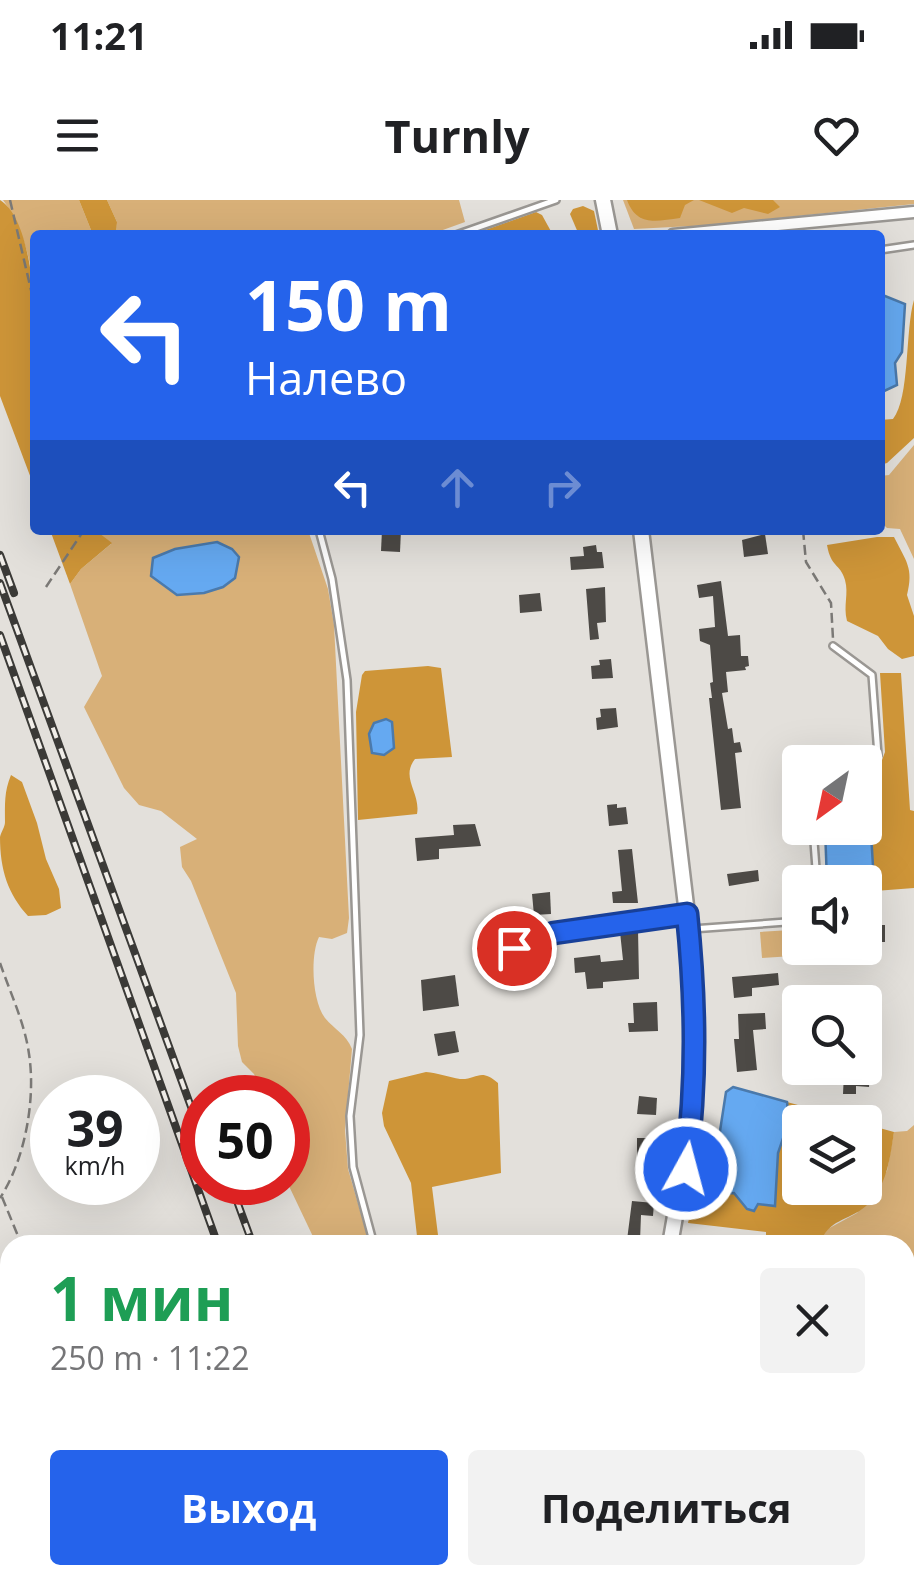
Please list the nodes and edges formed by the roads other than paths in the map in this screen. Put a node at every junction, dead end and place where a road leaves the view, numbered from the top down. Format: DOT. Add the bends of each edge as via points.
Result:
graph roads {
  1 [pos="556,200"];
  2 [pos="603,200"];
  3 [pos="914,212"];
  4 [pos="470,230"];
  5 [pos="609,230"];
  6 [pos="758,230"];
  7 [pos="914,245"];
  8 [pos="885,249"];
  9 [pos="320,535"];
  10 [pos="642,535"];
  11 [pos="834,646"];
  12 [pos="877,745"];
  13 [pos="688,921"];
  14 [pos="782,921"];
  15 [pos="514,948"];
  16 [pos="371,1235"];
  17 [pos="672,1235"];
  1 -- 4 [label="lane"];
  2 -- 5 [label="main road"];
  3 -- 6 [label="street"];
  7 -- 8 [label="lane"];
  9 -- 16 [label="lane" via="348,680 360,1035 350,1116 353,1166"];
  10 -- 13 [label="main road"];
  11 -- 12 [label="lane" via="872,676"];
  13 -- 14 [label="lane"];
  13 -- 15 [label="lane" via="554,933"];
  13 -- 17 [label="main road" via="694,1098"];
}
